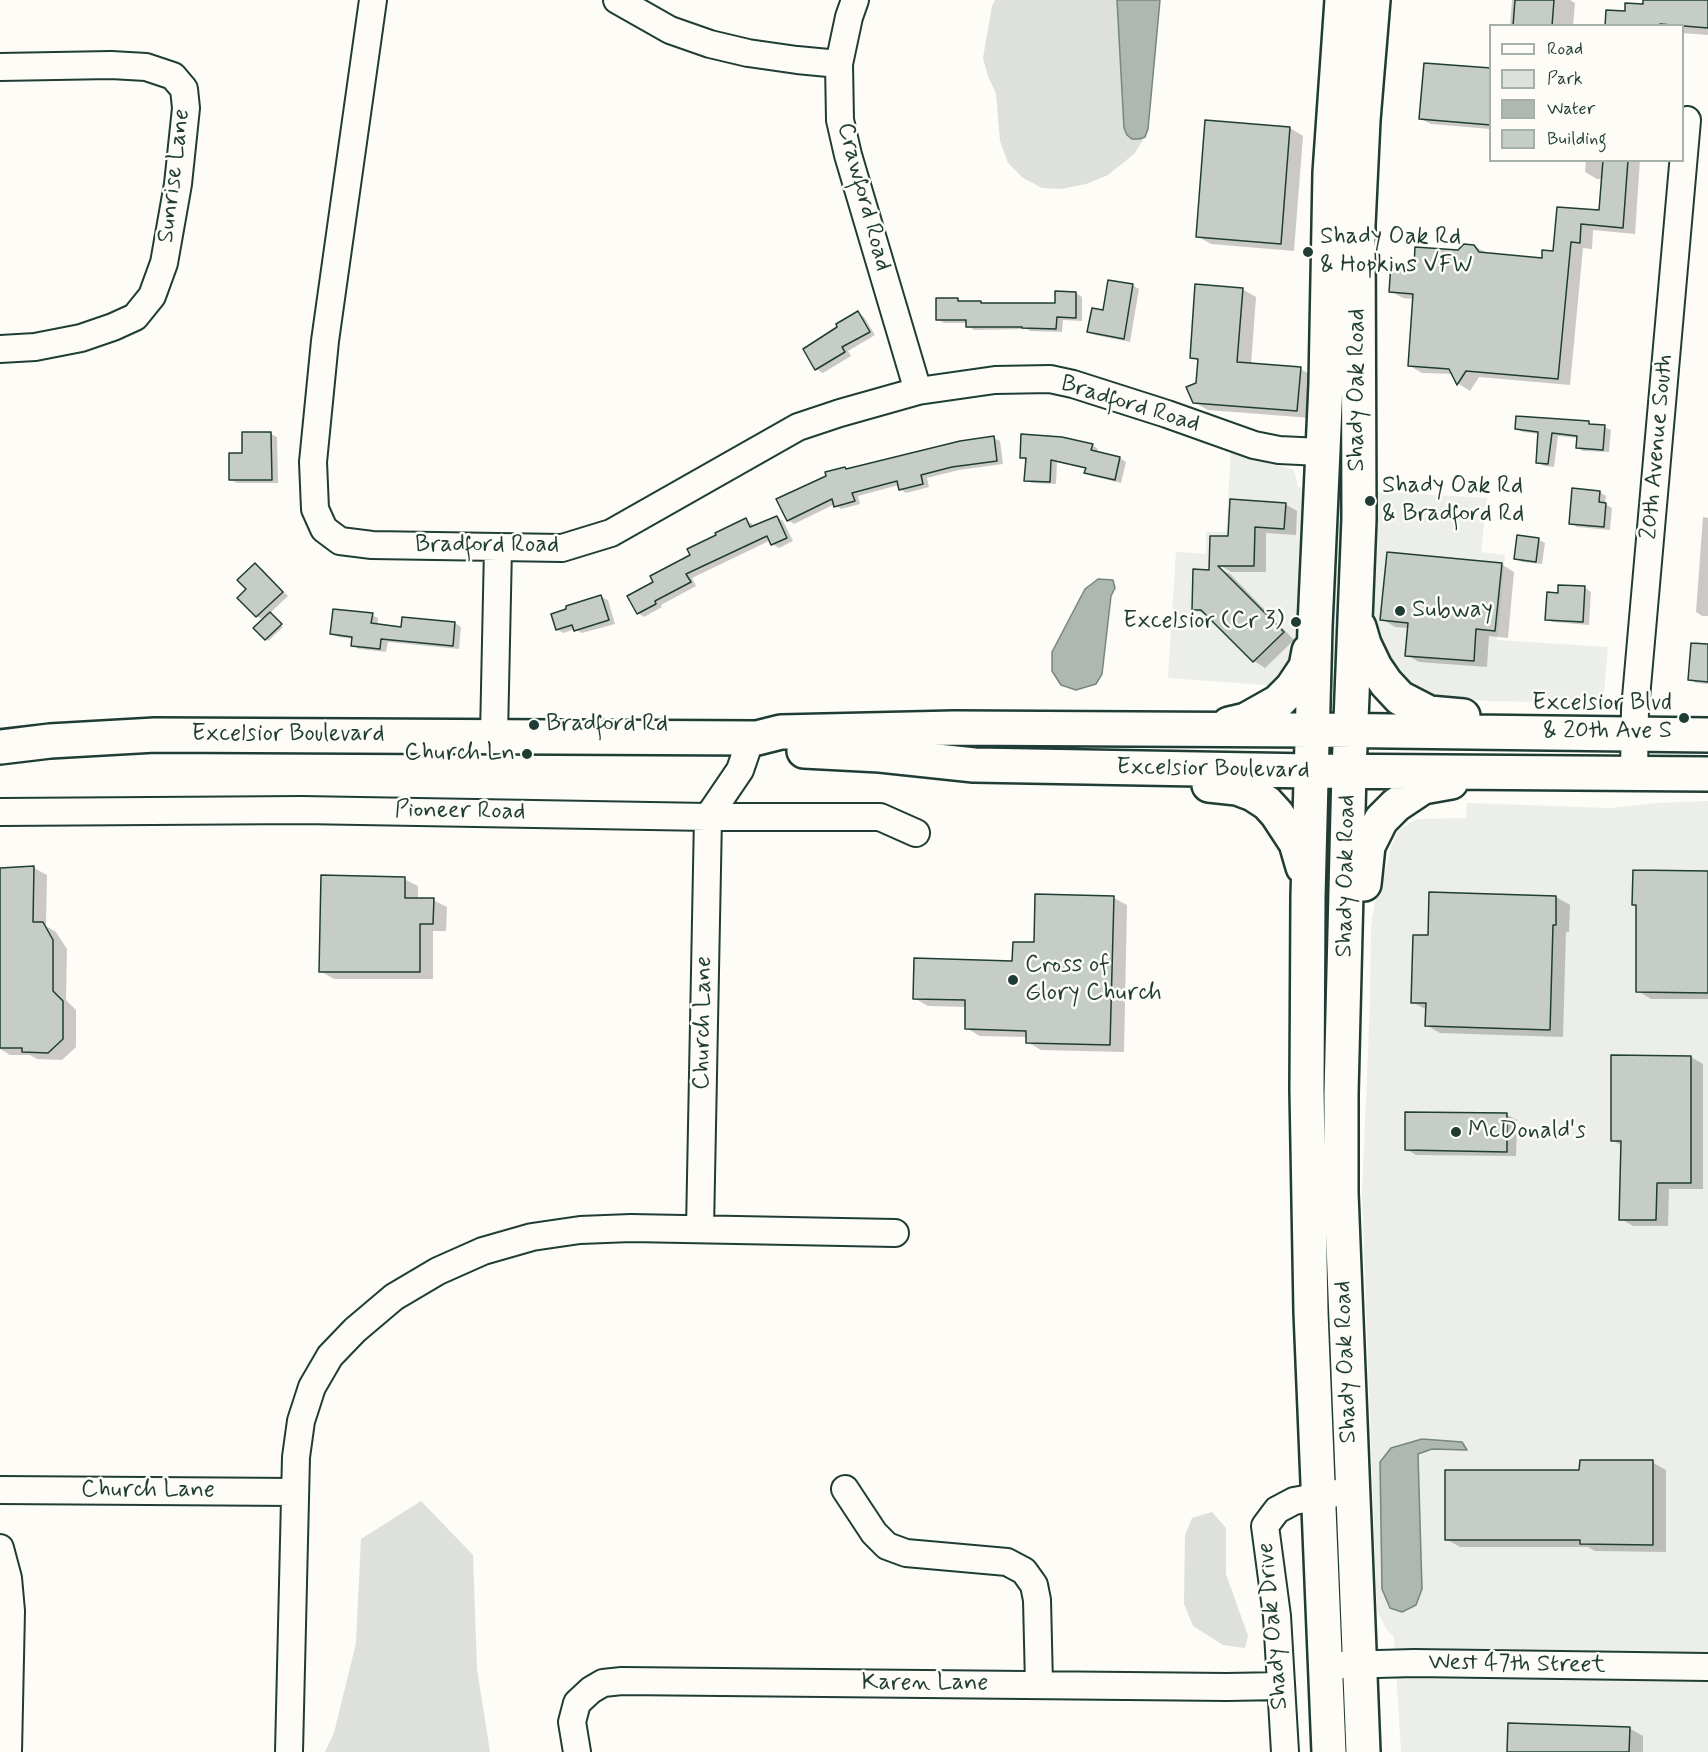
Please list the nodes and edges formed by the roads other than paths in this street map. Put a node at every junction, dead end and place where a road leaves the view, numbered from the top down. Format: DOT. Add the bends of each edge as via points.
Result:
graph roads {
  1 [pos="374,0"];
  2 [pos="617,0"];
  3 [pos="855,0"];
  4 [pos="1342,0"];
  5 [pos="1373,0"];
  6 [pos="839,64"];
  7 [pos="0,67"];
  8 [pos="1687,120"];
  9 [pos="1684,154"];
  10 [pos="1683,162"];
  11 [pos="0,349"];
  12 [pos="918,391"];
  13 [pos="1322,452"];
  14 [pos="498,548"];
  15 [pos="1356,617"];
  16 [pos="1315,626"];
  17 [pos="1202,730"];
  18 [pos="1313,730"];
  19 [pos="1351,731"];
  20 [pos="1634,734"];
  21 [pos="494,735"];
  22 [pos="1708,735"];
  23 [pos="754,738"];
  24 [pos="0,747"];
  25 [pos="974,765"];
  26 [pos="1311,771"];
  27 [pos="1349,771"];
  28 [pos="1568,772"];
  29 [pos="1634,774"];
  30 [pos="1708,774"];
  31 [pos="0,812"];
  32 [pos="708,817"];
  33 [pos="916,833"];
  34 [pos="1308,897"];
  35 [pos="1343,1036"];
  36 [pos="700,1230"];
  37 [pos="895,1233"];
  38 [pos="846,1489"];
  39 [pos="0,1490"];
  40 [pos="1352,1490"];
  41 [pos="295,1492"];
  42 [pos="1319,1496"];
  43 [pos="0,1548"];
  44 [pos="1360,1664"];
  45 [pos="1326,1666"];
  46 [pos="1708,1667"];
  47 [pos="1039,1684"];
  48 [pos="1281,1686"];
  49 [pos="8,1752"];
  50 [pos="289,1752"];
  51 [pos="577,1752"];
  52 [pos="1285,1752"];
  53 [pos="1329,1752"];
  54 [pos="1363,1752"];
  1 -- 14 [label="street, Bradford Road" via="325,341 313,462 315,509 324,529 340,541"];
  2 -- 6 [label="street" via="670,30 710,44 748,53"];
  3 -- 6 [label="street, Crawford Road"];
  4 -- 13 [label="main road, Shady Oak Road" via="1330,173"];
  5 -- 15 [label="main road, Shady Oak Road" via="1358,225"];
  6 -- 12 [label="street, Crawford Road" via="840,120 848,155"];
  7 -- 11 [label="street, Sunrise Lane" via="146,67 173,76 184,89 186,108 164,263 152,296 135,317 113,327 35,347"];
  8 -- 9 [label="street, 20th Avenue South"];
  10 -- 20 [label="street, 20th Avenue South"];
  12 -- 13 [label="street, Bradford Road" via="995,380 1050,379 1254,445"];
  12 -- 14 [label="street, Bradford Road" via="798,427 611,533 562,548"];
  13 -- 16 [label="main road, Shady Oak Road"];
  14 -- 21 [label="street"];
  15 -- 19 [label="main road, Shady Oak Road"];
  15 -- 20 [label="main road" via="1364,644 1386,683 1400,698 1429,713 1541,718"];
  16 -- 17 [label="main road" via="1306,667 1278,702 1246,720"];
  16 -- 18 [label="main road, Shady Oak Road"];
  17 -- 18 [label="main road, Excelsior Boulevard"];
  17 -- 23 [label="main road, Excelsior Boulevard" via="943,729 781,732"];
  18 -- 19 [label="main road, Excelsior Boulevard"];
  18 -- 26 [label="main road, Shady Oak Road"];
  19 -- 20 [label="main road, Excelsior Boulevard"];
  19 -- 27 [label="main road, Shady Oak Road"];
  20 -- 22 [label="main road, Excelsior Boulevard"];
  20 -- 29 [label="street, 20th Avenue South"];
  21 -- 23 [label="main road, Excelsior Boulevard"];
  21 -- 24 [label="main road, Excelsior Boulevard" via="155,735"];
  23 -- 25 [label="main road, Excelsior Boulevard" via="779,750"];
  23 -- 32 [label="street" via="740,770"];
  25 -- 26 [label="main road, Excelsior Boulevard"];
  25 -- 34 [label="main road" via="1078,783 1217,785 1253,794 1266,803 1296,843"];
  26 -- 27 [label="main road, Excelsior Boulevard"];
  26 -- 34 [label="main road, Shady Oak Road"];
  27 -- 28 [label="main road, Excelsior Boulevard"];
  27 -- 35 [label="main road, Shady Oak Road"];
  28 -- 29 [label="main road, Excelsior Boulevard"];
  28 -- 35 [label="main road" via="1423,787 1381,820 1368,846 1365,870 1360,993"];
  29 -- 30 [label="main road, Excelsior Boulevard"];
  31 -- 32 [label="street, Pioneer Road" via="302,810"];
  32 -- 33 [label="street, Pioneer Road" via="880,817"];
  32 -- 36 [label="street, Church Lane"];
  34 -- 42 [label="main road, Shady Oak Road" via="1311,1312"];
  35 -- 40 [label="main road, Shady Oak Road" via="1341,1193"];
  36 -- 37 [label="street"];
  36 -- 41 [label="street" via="580,1230 532,1237 474,1255 394,1297 330,1356 312,1387 296,1457"];
  38 -- 47 [label="street" via="887,1546 906,1552 1007,1562 1024,1571 1034,1584 1037,1600"];
  39 -- 41 [label="street, Church Lane"];
  40 -- 42 [label="street, Shady Oak Drive"];
  40 -- 44 [label="main road, Shady Oak Road"];
  41 -- 50 [label="street"];
  42 -- 45 [label="main road, Shady Oak Road"];
  42 -- 48 [label="street, Shady Oak Drive" via="1277,1509 1265,1526"];
  43 -- 49 [label="street" via="11,1611"];
  44 -- 45 [label="street, West 47th Street"];
  44 -- 46 [label="street, West 47th Street"];
  44 -- 54 [label="main road, Shady Oak Road"];
  45 -- 53 [label="main road, Shady Oak Road"];
  47 -- 48 [label="street, Karen Lane"];
  47 -- 51 [label="street, Karen Lane" via="603,1683 577,1703 572,1722"];
  48 -- 52 [label="street, Shady Oak Drive"];
}
